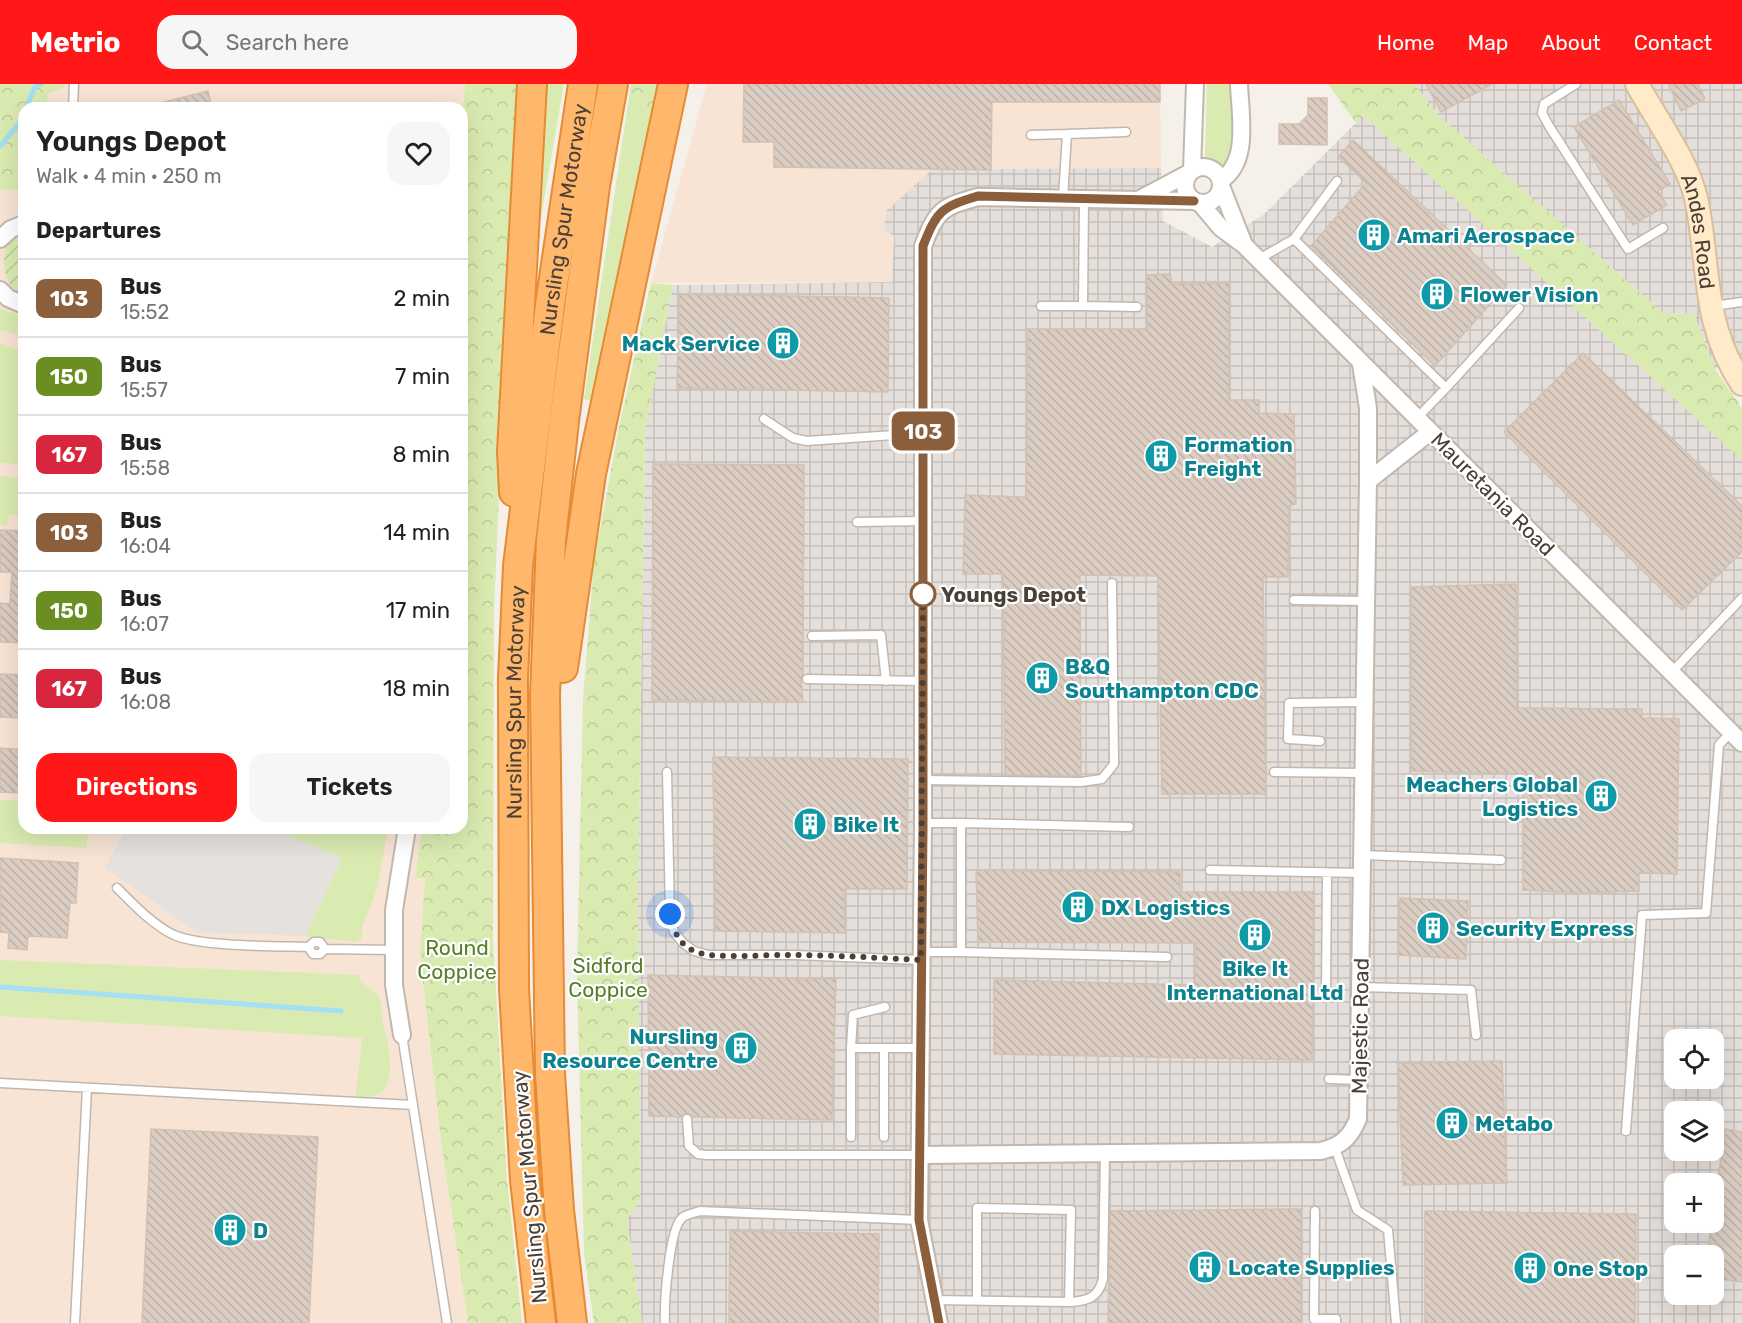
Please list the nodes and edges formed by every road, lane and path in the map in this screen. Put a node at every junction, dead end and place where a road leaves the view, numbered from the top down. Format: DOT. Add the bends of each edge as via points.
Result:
graph roads {
  1 [pos="74,84"];
  2 [pos="532,84"];
  3 [pos="583,84"];
  4 [pos="613,84"];
  5 [pos="672,84"];
  6 [pos="1195,84"];
  7 [pos="1239,84"];
  8 [pos="1576,84"];
  9 [pos="1637,84"];
  10 [pos="73,102"];
  11 [pos="1126,132"];
  12 [pos="1067,134"];
  13 [pos="1030,135"];
  14 [pos="1190,172"];
  15 [pos="1337,182"];
  16 [pos="1221,183"];
  17 [pos="1063,198"];
  18 [pos="1084,198"];
  19 [pos="1140,199"];
  20 [pos="1197,202"];
  21 [pos="1663,228"];
  22 [pos="1294,239"];
  23 [pos="1244,245"];
  24 [pos="1257,260"];
  25 [pos="1742,302"];
  26 [pos="1041,306"];
  27 [pos="1083,306"];
  28 [pos="1709,306"];
  29 [pos="1137,307"];
  30 [pos="1519,308"];
  31 [pos="1361,364"];
  32 [pos="1742,384"];
  33 [pos="1446,388"];
  34 [pos="1417,418"];
  35 [pos="764,419"];
  36 [pos="1430,432"];
  37 [pos="923,433"];
  38 [pos="1368,481"];
  39 [pos="923,521"];
  40 [pos="857,522"];
  41 [pos="518,566"];
  42 [pos="1112,583"];
  43 [pos="1742,598"];
  44 [pos="1294,600"];
  45 [pos="1366,601"];
  46 [pos="812,636"];
  47 [pos="1671,673"];
  48 [pos="807,679"];
  49 [pos="886,681"];
  50 [pos="923,681"];
  51 [pos="1364,702"];
  52 [pos="1736,737"];
  53 [pos="1320,741"];
  54 [pos="667,772"];
  55 [pos="1274,772"];
  56 [pos="1363,773"];
  57 [pos="923,780"];
  58 [pos="547,807"];
  59 [pos="923,823"];
  60 [pos="961,823"];
  61 [pos="1129,827"];
  62 [pos="406,834"];
  63 [pos="1362,855"];
  64 [pos="1501,860"];
  65 [pos="1210,870"];
  66 [pos="1327,873"];
  67 [pos="1362,873"];
  68 [pos="117,888"];
  69 [pos="394,950"];
  70 [pos="961,952"];
  71 [pos="921,956"];
  72 [pos="1167,957"];
  73 [pos="1360,987"];
  74 [pos="1326,994"];
  75 [pos="885,1007"];
  76 [pos="402,1035"];
  77 [pos="1476,1035"];
  78 [pos="851,1048"];
  79 [pos="920,1048"];
  80 [pos="884,1049"];
  81 [pos="1329,1079"];
  82 [pos="1359,1080"];
  83 [pos="0,1083"];
  84 [pos="87,1088"];
  85 [pos="413,1105"];
  86 [pos="687,1119"];
  87 [pos="1626,1131"];
  88 [pos="851,1137"];
  89 [pos="884,1137"];
  90 [pos="1335,1148"];
  91 [pos="1105,1153"];
  92 [pos="921,1155"];
  93 [pos="1315,1211"];
  94 [pos="919,1220"];
  95 [pos="934,1300"];
  96 [pos="977,1300"];
  97 [pos="1069,1302"];
  98 [pos="75,1323"];
  99 [pos="447,1323"];
  100 [pos="541,1323"];
  101 [pos="572,1323"];
  102 [pos="665,1323"];
  103 [pos="939,1323"];
  104 [pos="1336,1323"];
  105 [pos="1396,1323"];
  1 -- 10 [label="lane"];
  2 -- 41 [label="highway" via="512,451"];
  3 -- 41 [label="highway, Nursling Spur Motorway" via="550,305"];
  4 -- 58 [label="highway, Nursling Spur Motorway" via="593,198 551,540 545,695"];
  5 -- 58 [label="highway" via="591,474"];
  6 -- 14 [label="street"];
  7 -- 16 [label="street" via="1239,155 1236,168"];
  8 -- 21 [label="lane" via="1544,104 1542,113 1549,126 1628,249"];
  9 -- 28 [label="street, Andes Road" via="1683,166 1697,201"];
  11 -- 12 [label="lane"];
  12 -- 13 [label="lane"];
  12 -- 17 [label="lane"];
  14 -- 16 [label="street" via="1209,167"];
  14 -- 19 [label="street"];
  14 -- 20 [label="street" via="1184,186"];
  15 -- 22 [label="lane"];
  16 -- 20 [label="street" via="1216,197"];
  16 -- 23 [label="street, Mauretania Road"];
  17 -- 18 [label="street"];
  17 -- 37 [label="street" via="978,196 949,205 933,220 923,246"];
  18 -- 19 [label="street"];
  18 -- 27 [label="lane"];
  19 -- 20 [label="street"];
  20 -- 23 [label="street, Mauretania Road"];
  22 -- 24 [label="lane"];
  22 -- 33 [label="lane"];
  23 -- 24 [label="street, Mauretania Road"];
  24 -- 31 [label="street, Mauretania Road"];
  25 -- 28 [label="lane"];
  26 -- 27 [label="lane"];
  27 -- 29 [label="lane"];
  28 -- 32 [label="street, Andes Road" via="1721,346"];
  30 -- 33 [label="lane"];
  31 -- 34 [label="street, Mauretania Road"];
  31 -- 38 [label="street, Majestic Road" via="1368,408"];
  33 -- 34 [label="lane"];
  34 -- 36 [label="street, Mauretania Road"];
  35 -- 37 [label="lane" via="793,438 807,441"];
  36 -- 38 [label="street"];
  36 -- 47 [label="street, Mauretania Road"];
  37 -- 39 [label="street"];
  38 -- 45 [label="street, Majestic Road"];
  39 -- 40 [label="lane"];
  39 -- 50 [label="street"];
  41 -- 100 [label="highway, Nursling Spur Motorway" via="513,678 514,989 525,1180"];
  42 -- 57 [label="lane" via="1113,764 1102,779"];
  43 -- 47 [label="lane"];
  44 -- 45 [label="lane"];
  45 -- 51 [label="street, Majestic Road"];
  46 -- 49 [label="lane" via="881,635"];
  47 -- 52 [label="street, Mauretania Road"];
  48 -- 49 [label="lane"];
  49 -- 50 [label="lane"];
  50 -- 57 [label="street"];
  51 -- 53 [label="lane" via="1289,703 1288,739"];
  51 -- 56 [label="street, Majestic Road"];
  52 -- 87 [label="lane" via="1719,745 1706,913 1642,915"];
  54 -- 71 [label="lane" via="670,914 674,932 694,951 708,955"];
  55 -- 56 [label="lane"];
  56 -- 63 [label="street, Majestic Road"];
  57 -- 59 [label="street"];
  58 -- 101 [label="highway, Nursling Spur Motorway" via="550,1074 559,1210"];
  59 -- 60 [label="lane"];
  59 -- 71 [label="street"];
  60 -- 61 [label="lane"];
  60 -- 70 [label="lane"];
  62 -- 69 [label="street" via="394,910"];
  63 -- 64 [label="lane"];
  63 -- 67 [label="street, Majestic Road"];
  65 -- 66 [label="lane"];
  66 -- 67 [label="lane"];
  66 -- 74 [label="lane"];
  67 -- 73 [label="street, Majestic Road"];
  68 -- 69 [label="lane" via="139,910 174,934 192,940 308,947 313,954 325,949"];
  69 -- 76 [label="street" via="394,985"];
  70 -- 71 [label="lane"];
  70 -- 72 [label="lane"];
  71 -- 79 [label="street"];
  73 -- 77 [label="lane" via="1471,990"];
  73 -- 82 [label="street, Majestic Road"];
  75 -- 78 [label="lane" via="853,1015"];
  76 -- 85 [label="lane"];
  78 -- 80 [label="lane"];
  78 -- 88 [label="lane"];
  79 -- 80 [label="lane"];
  79 -- 92 [label="street"];
  80 -- 89 [label="lane"];
  81 -- 82 [label="lane"];
  82 -- 90 [label="street, Majestic Road" via="1358,1119 1346,1141"];
  83 -- 84 [label="lane"];
  84 -- 85 [label="lane"];
  84 -- 98 [label="lane"];
  85 -- 99 [label="lane"];
  86 -- 92 [label="lane" via="689,1146 698,1154"];
  90 -- 91 [label="street"];
  90 -- 105 [label="lane" via="1357,1210 1388,1230"];
  91 -- 92 [label="street"];
  91 -- 97 [label="lane" via="1103,1279 1099,1292 1092,1298"];
  92 -- 94 [label="street"];
  93 -- 104 [label="lane" via="1314,1319 1336,1319"];
  94 -- 95 [label="street"];
  94 -- 102 [label="lane" via="700,1210 682,1218 676,1228 666,1286"];
  95 -- 96 [label="lane"];
  95 -- 103 [label="street"];
  96 -- 97 [label="lane"];
  96 -- 97 [label="lane" via="977,1208 1071,1210"];
}
